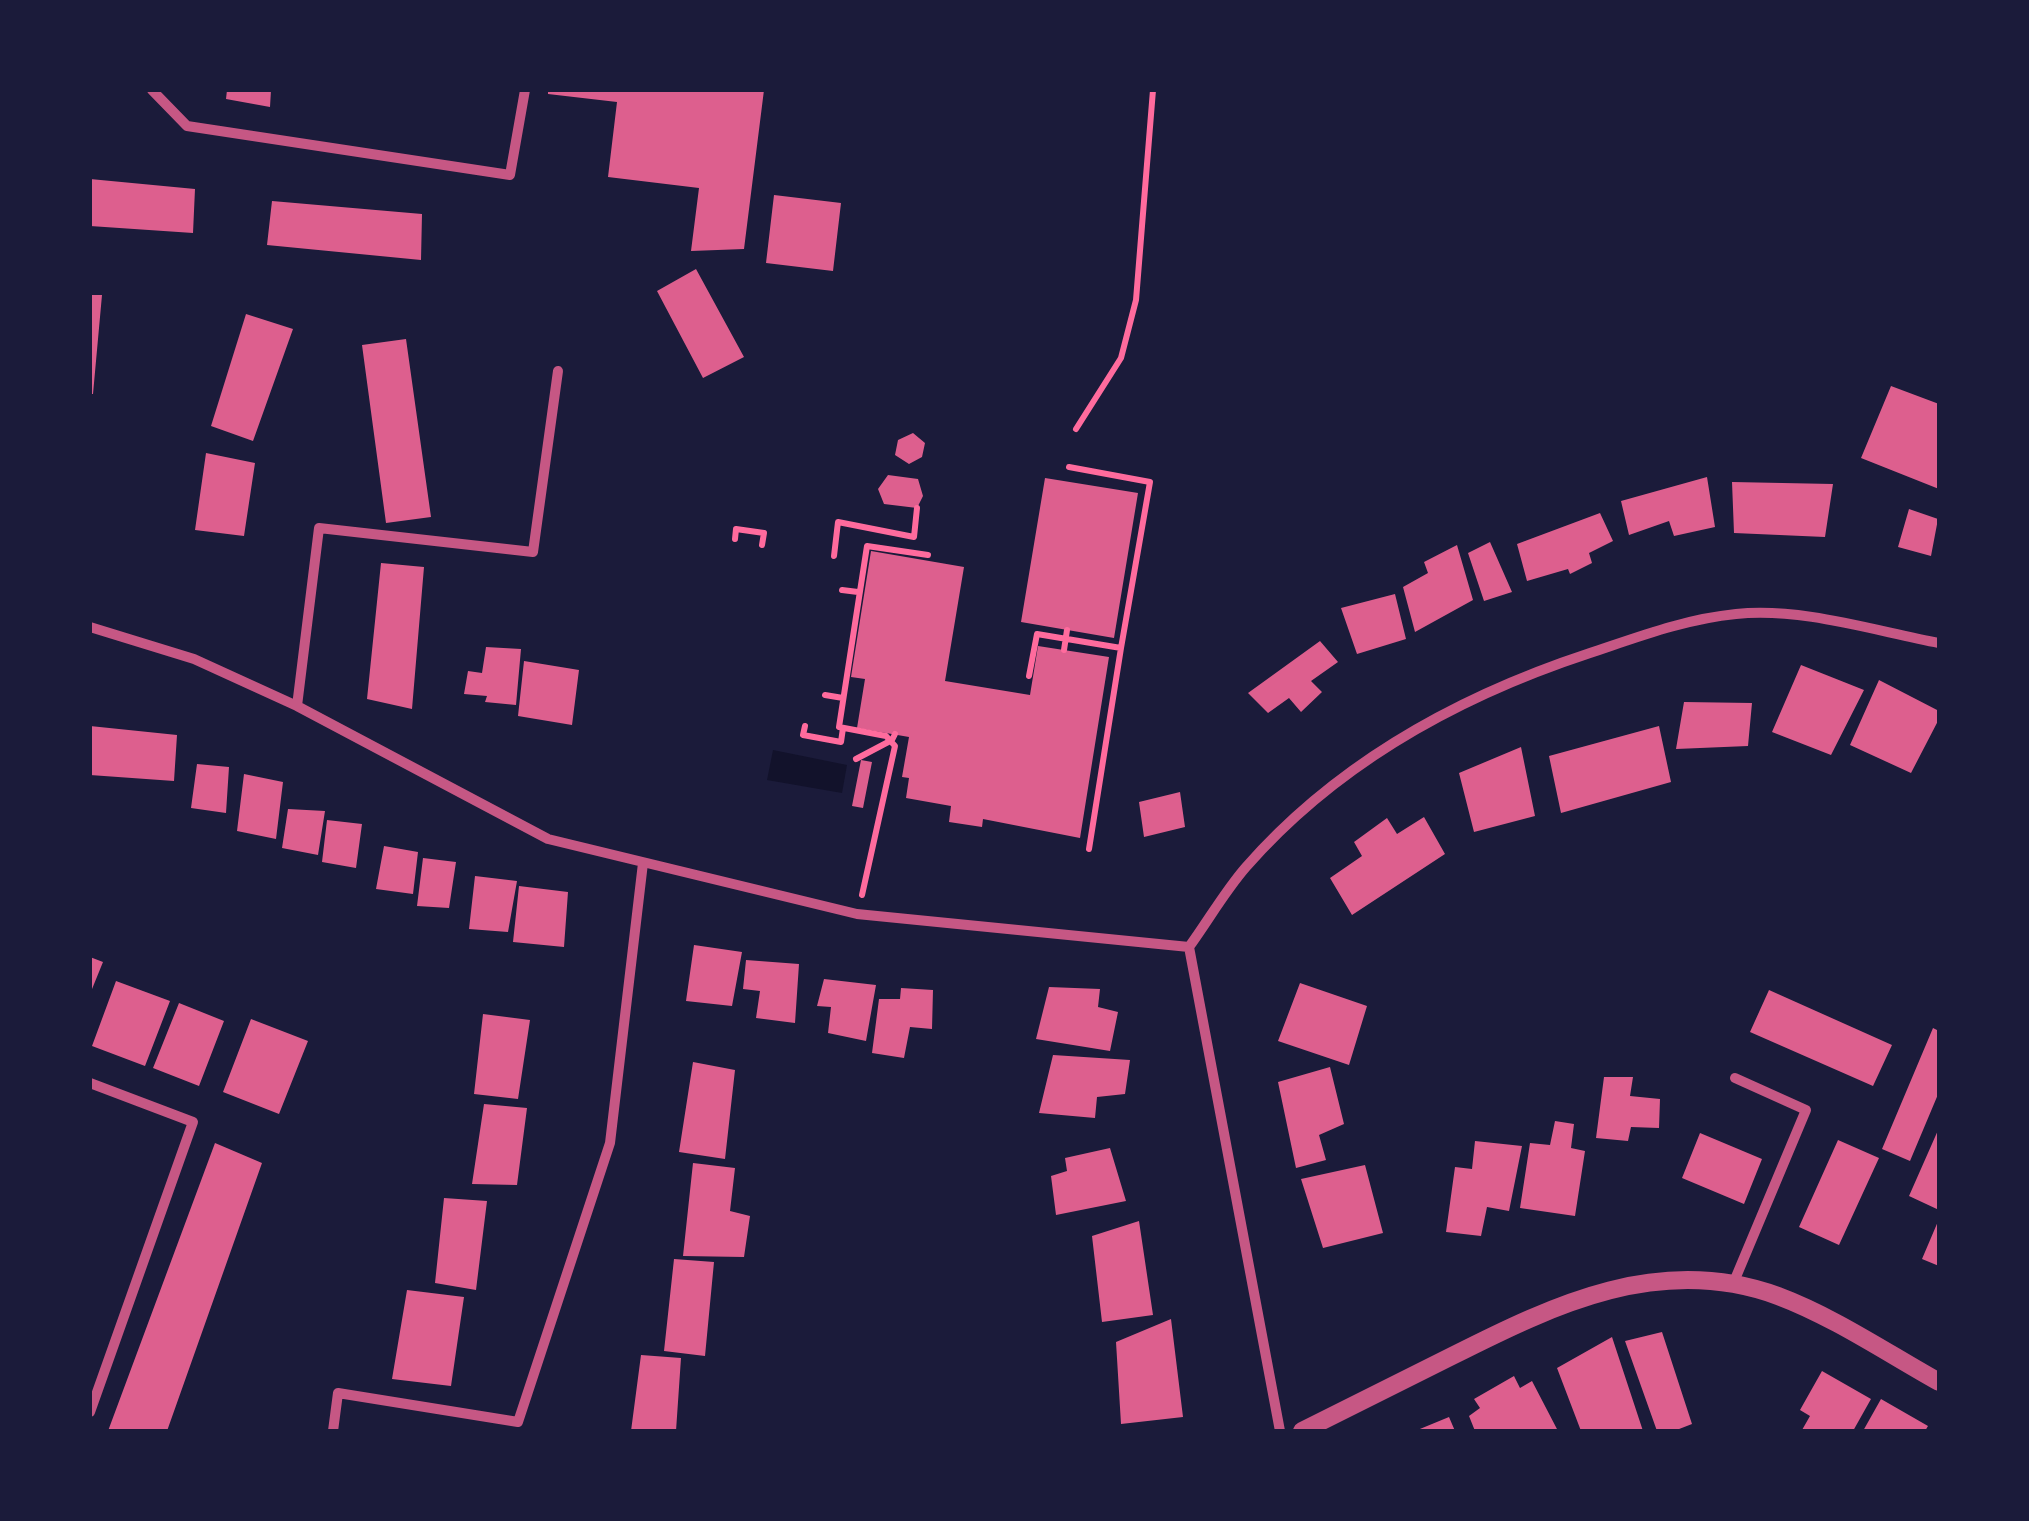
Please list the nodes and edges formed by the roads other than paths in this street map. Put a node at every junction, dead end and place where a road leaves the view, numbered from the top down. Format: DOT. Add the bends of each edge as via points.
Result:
graph roads {
  1 [pos="152,90"];
  2 [pos="525,90"];
  3 [pos="558,371"];
  4 [pos="90,627"];
  5 [pos="1939,643"];
  6 [pos="296,706"];
  7 [pos="643,864"];
  8 [pos="1189,947"];
  9 [pos="1735,1078"];
  10 [pos="90,1083"];
  11 [pos="1733,1284"];
  12 [pos="90,1374"];
  13 [pos="102,1378"];
  14 [pos="1939,1382"];
  15 [pos="90,1412"];
  16 [pos="333,1431"];
  17 [pos="1280,1431"];
  18 [pos="1302,1431"];
  1 -- 2 [label="street" via="187,126 510,175"];
  3 -- 6 [label="street" via="533,552 319,528"];
  4 -- 6 [label="street" via="194,659"];
  5 -- 8 [label="street" via="1739,613 1667,626 1524,674 1364,759 1245,868"];
  6 -- 7 [label="street" via="548,839"];
  7 -- 8 [label="street" via="857,914"];
  7 -- 16 [label="street" via="610,1143 518,1422 338,1393"];
  8 -- 17 [label="street"];
  9 -- 11 [label="street" via="1806,1110"];
  10 -- 13 [label="street" via="192,1122"];
  11 -- 14 [label="street" via="1819,1315"];
  11 -- 18 [label="street" via="1676,1280 1597,1290"];
  12 -- 13 [label="street"];
  13 -- 15 [label="street"];
}
